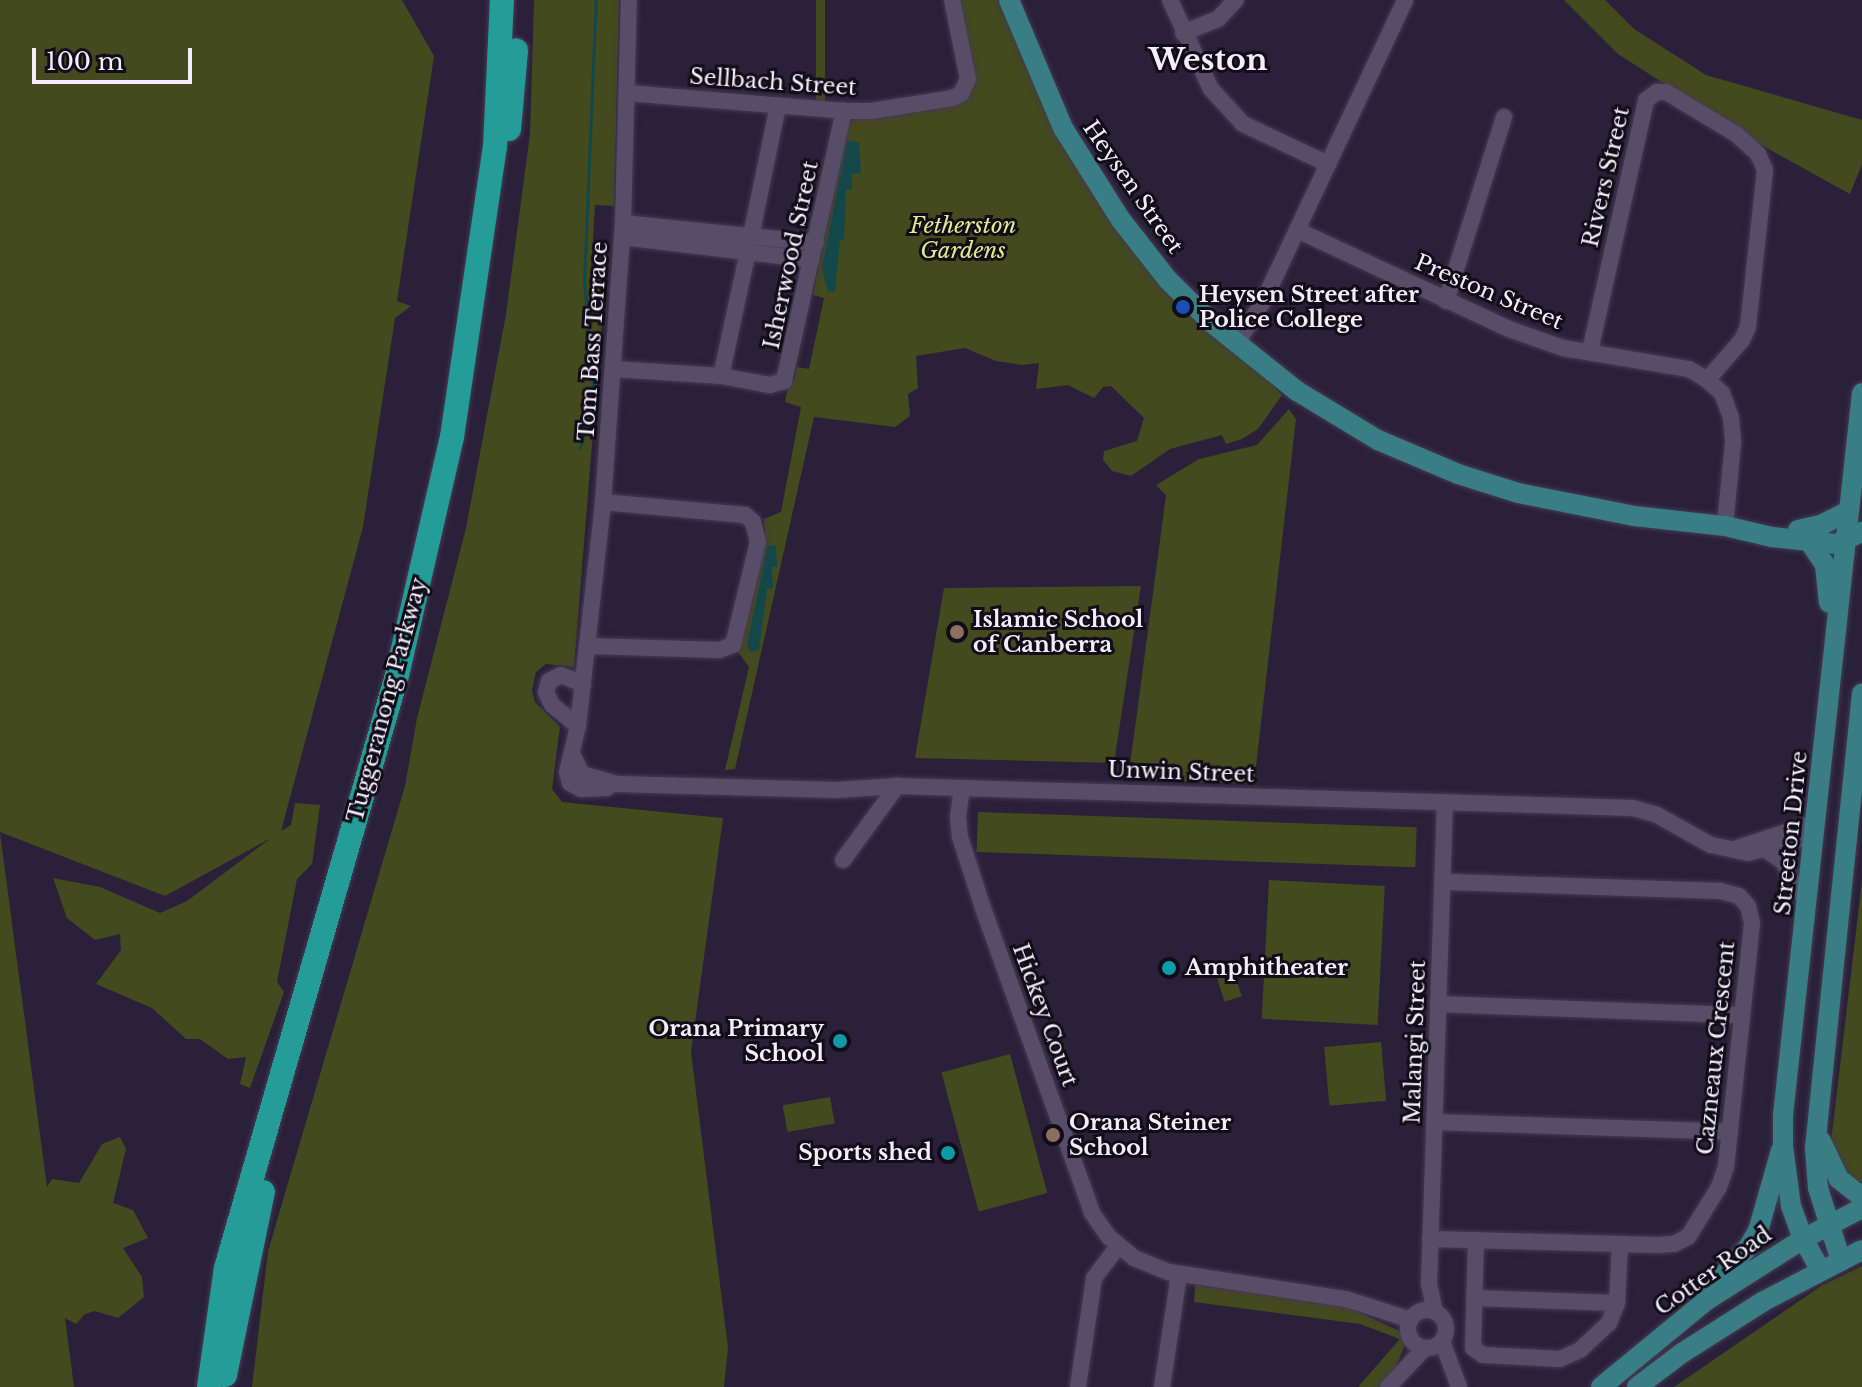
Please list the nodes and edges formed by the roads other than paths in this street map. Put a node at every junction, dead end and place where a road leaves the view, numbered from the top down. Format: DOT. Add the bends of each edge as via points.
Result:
graph roads {
  1 [pos="502,0"];
  2 [pos="517,0"];
  3 [pos="629,0"];
  4 [pos="952,0"];
  5 [pos="1009,0"];
  6 [pos="1170,0"];
  7 [pos="1236,0"];
  8 [pos="1405,0"];
  9 [pos="1183,33"];
  10 [pos="627,93"];
  11 [pos="778,106"];
  12 [pos="844,111"];
  13 [pos="1504,117"];
  14 [pos="1328,164"];
  15 [pos="622,230"];
  16 [pos="1297,230"];
  17 [pos="750,244"];
  18 [pos="814,252"];
  19 [pos="1446,301"];
  20 [pos="1236,345"];
  21 [pos="1590,351"];
  22 [pos="614,369"];
  23 [pos="721,376"];
  24 [pos="1707,380"];
  25 [pos="1862,393"];
  26 [pos="603,502"];
  27 [pos="1849,511"];
  28 [pos="1725,526"];
  29 [pos="1803,536"];
  30 [pos="1857,541"];
  31 [pos="588,646"];
  32 [pos="1833,662"];
  33 [pos="583,684"];
  34 [pos="1862,693"];
  35 [pos="578,726"];
  36 [pos="573,756"];
  37 [pos="897,786"];
  38 [pos="962,788"];
  39 [pos="1445,802"];
  40 [pos="1855,817"];
  41 [pos="1816,828"];
  42 [pos="1734,849"];
  43 [pos="1766,850"];
  44 [pos="843,860"];
  45 [pos="1862,861"];
  46 [pos="1842,879"];
  47 [pos="1442,882"];
  48 [pos="1808,902"];
  49 [pos="1438,1004"];
  50 [pos="1742,1015"];
  51 [pos="1434,1122"];
  52 [pos="1817,1130"];
  53 [pos="1730,1132"];
  54 [pos="1783,1146"];
  55 [pos="1862,1197"];
  56 [pos="1862,1208"];
  57 [pos="1829,1226"];
  58 [pos="1430,1239"];
  59 [pos="1803,1239"];
  60 [pos="1476,1240"];
  61 [pos="1620,1244"];
  62 [pos="1117,1247"];
  63 [pos="1862,1250"];
  64 [pos="1841,1261"];
  65 [pos="226,1268"];
  66 [pos="1821,1271"];
  67 [pos="1179,1274"];
  68 [pos="1474,1298"];
  69 [pos="1707,1300"];
  70 [pos="1617,1303"];
  71 [pos="1417,1322"];
  72 [pos="1433,1346"];
  73 [pos="1393,1382"];
  74 [pos="194,1387"];
  75 [pos="209,1387"];
  76 [pos="222,1387"];
  77 [pos="1078,1387"];
  78 [pos="1162,1387"];
  79 [pos="1459,1387"];
  80 [pos="1601,1387"];
  81 [pos="1637,1387"];
  1 -- 65 [label="highway, Tuggeranong Parkway" via="495,147 452,437 397,675"];
  2 -- 76 [label="highway, Tuggeranong Parkway" via="514,94 467,434 412,675 273,1146"];
  3 -- 10 [label="street, Tom Bass Terrace"];
  4 -- 12 [label="street, Sellbach Street" via="968,79 961,94"];
  5 -- 20 [label="main road, Heysen Street" via="1063,128 1121,220 1168,280"];
  6 -- 9 [label="street"];
  7 -- 9 [label="street" via="1218,19"];
  8 -- 14 [label="street"];
  9 -- 14 [label="street" via="1211,89 1243,124"];
  10 -- 11 [label="street, Sellbach Street"];
  10 -- 15 [label="street, Tom Bass Terrace"];
  11 -- 12 [label="street, Sellbach Street"];
  11 -- 17 [label="street"];
  12 -- 18 [label="street, Isherwood Street"];
  13 -- 19 [label="street"];
  14 -- 16 [label="street"];
  15 -- 17 [label="street"];
  15 -- 22 [label="street, Tom Bass Terrace"];
  16 -- 19 [label="street, Preston Street"];
  16 -- 20 [label="street"];
  17 -- 18 [label="street"];
  17 -- 23 [label="street"];
  18 -- 23 [label="street, Isherwood Street" via="784,381 770,385"];
  19 -- 21 [label="street, Preston Street" via="1550,343"];
  20 -- 28 [label="main road, Heysen Street" via="1297,391 1378,440 1458,474 1558,503"];
  21 -- 24 [label="street, Preston Street" via="1689,369"];
  21 -- 24 [label="street, Rivers Street" via="1646,100 1666,92 1736,134 1758,154 1765,170 1748,327"];
  22 -- 23 [label="street, Isherwood Street"];
  22 -- 26 [label="street, Tom Bass Terrace"];
  24 -- 28 [label="street" via="1722,393 1731,418"];
  25 -- 27 [label="main road, Streeton Drive"];
  26 -- 31 [label="street, Tom Bass Terrace"];
  26 -- 31 [label="street" via="745,515 753,522 758,542 733,645 719,650"];
  27 -- 29 [label="main road"];
  27 -- 30 [label="main road, Streeton Drive"];
  28 -- 29 [label="main road, Heysen Street" via="1758,531 1773,527"];
  29 -- 30 [label="main road, Heysen Street" via="1837,535"];
  29 -- 32 [label="main road" via="1823,560 1830,584 1827,631"];
  30 -- 32 [label="main road, Streeton Drive"];
  31 -- 33 [label="street, Tom Bass Terrace"];
  32 -- 41 [label="main road, Streeton Drive"];
  33 -- 35 [label="street, Tom Bass Terrace"];
  33 -- 35 [label="street" via="558,675 546,692 552,705"];
  34 -- 40 [label="main road"];
  35 -- 36 [label="street, Tom Bass Terrace"];
  36 -- 37 [label="street, Unwin Street" via="567,772 574,786 589,789 617,784 836,790"];
  37 -- 38 [label="street, Unwin Street"];
  37 -- 44 [label="street"];
  38 -- 39 [label="street, Unwin Street"];
  38 -- 62 [label="street, Hickey Court" via="960,837 983,908 1092,1213"];
  39 -- 42 [label="street, Unwin Street" via="1633,808 1711,845"];
  39 -- 47 [label="street, Malangi Street"];
  40 -- 41 [label="main road"];
  40 -- 46 [label="main road"];
  41 -- 42 [label="street"];
  41 -- 43 [label="street, Unwin Street"];
  41 -- 48 [label="main road, Streeton Drive"];
  42 -- 43 [label="street, Unwin Street"];
  43 -- 48 [label="street" via="1784,862"];
  45 -- 46 [label="main road"];
  46 -- 52 [label="main road"];
  47 -- 49 [label="street, Malangi Street"];
  47 -- 50 [label="street, Cazneaux Crescent" via="1720,891 1739,896 1752,923"];
  48 -- 54 [label="main road, Streeton Drive"];
  49 -- 50 [label="street"];
  49 -- 51 [label="street, Malangi Street"];
  50 -- 53 [label="street, Cazneaux Crescent"];
  51 -- 53 [label="street"];
  51 -- 58 [label="street, Malangi Street"];
  52 -- 55 [label="main road" via="1833,1170"];
  52 -- 57 [label="main road" via="1818,1188"];
  53 -- 61 [label="street, Cazneaux Crescent" via="1719,1187 1688,1237 1674,1244"];
  54 -- 59 [label="main road, Streeton Drive" via="1791,1206"];
  54 -- 69 [label="main road" via="1758,1231 1712,1286"];
  56 -- 57 [label="main road, Cotter Road"];
  57 -- 59 [label="main road, Cotter Road"];
  57 -- 64 [label="main road"];
  58 -- 60 [label="street, Cazneaux Crescent"];
  58 -- 71 [label="street, Malangi Street" via="1429,1283"];
  59 -- 66 [label="main road, Streeton Drive"];
  59 -- 69 [label="main road, Cotter Road"];
  60 -- 61 [label="street, Cazneaux Crescent"];
  60 -- 68 [label="street"];
  61 -- 70 [label="street"];
  62 -- 67 [label="street, Hickey Court"];
  62 -- 77 [label="street" via="1094,1278"];
  63 -- 64 [label="main road"];
  64 -- 66 [label="main road"];
  65 -- 74 [label="highway"];
  65 -- 75 [label="highway, Tuggeranong Parkway"];
  66 -- 81 [label="main road" via="1717,1331"];
  67 -- 71 [label="street, Hickey Court" via="1346,1299"];
  67 -- 78 [label="street"];
  68 -- 70 [label="street"];
  68 -- 70 [label="street" via="1471,1341 1477,1351 1560,1359 1580,1350 1609,1323"];
  69 -- 80 [label="main road, Cotter Road"];
  71 -- 72 [label="street, Hickey Court"];
  71 -- 72 [label="street, Malangi Street" via="1446,1325"];
  71 -- 73 [label="street"];
  72 -- 73 [label="street"];
  72 -- 79 [label="street" via="1448,1359"];
}
